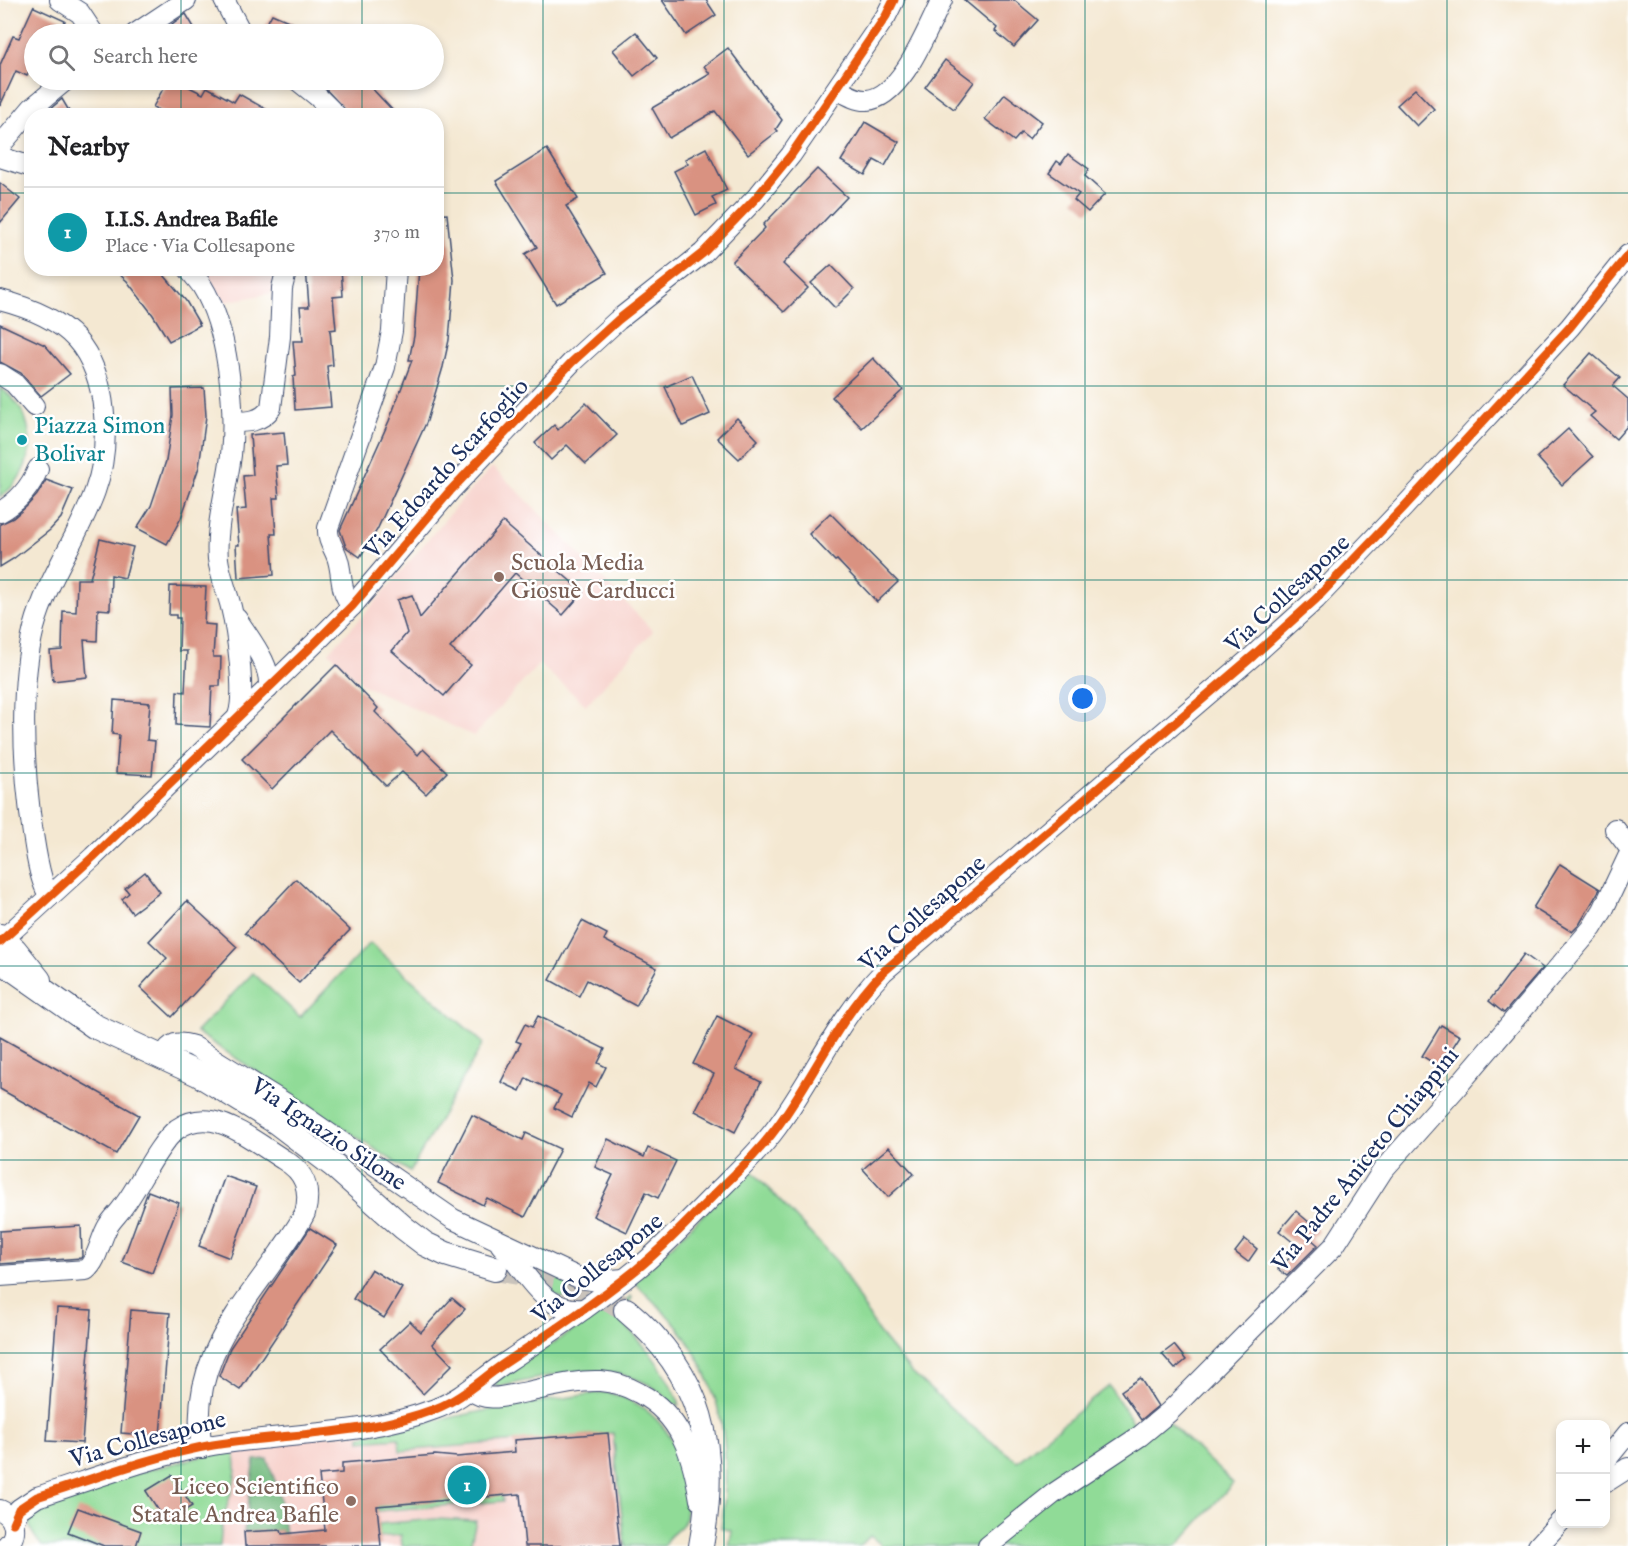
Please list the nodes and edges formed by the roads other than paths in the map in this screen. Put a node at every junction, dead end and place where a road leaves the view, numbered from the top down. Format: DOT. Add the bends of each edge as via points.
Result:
graph roads {
  1 [pos="60,0"];
  2 [pos="186,0"];
  3 [pos="224,0"];
  4 [pos="894,0"];
  5 [pos="942,0"];
  6 [pos="87,24"];
  7 [pos="150,24"];
  8 [pos="237,24"];
  9 [pos="837,89"];
  10 [pos="54,90"];
  11 [pos="310,90"];
  12 [pos="32,108"];
  13 [pos="328,108"];
  14 [pos="24,118"];
  15 [pos="0,148"];
  16 [pos="24,162"];
  17 [pos="1628,255"];
  18 [pos="194,276"];
  19 [pos="285,276"];
  20 [pos="396,276"];
  21 [pos="0,300"];
  22 [pos="0,374"];
  23 [pos="34,406"];
  24 [pos="233,422"];
  25 [pos="38,469"];
  26 [pos="0,512"];
  27 [pos="352,606"];
  28 [pos="231,609"];
  29 [pos="263,660"];
  30 [pos="288,671"];
  31 [pos="239,672"];
  32 [pos="264,693"];
  33 [pos="238,716"];
  34 [pos="1616,829"];
  35 [pos="1628,846"];
  36 [pos="1628,857"];
  37 [pos="50,896"];
  38 [pos="1,944"];
  39 [pos="163,1057"];
  40 [pos="497,1240"];
  41 [pos="495,1269"];
  42 [pos="0,1276"];
  43 [pos="579,1278"];
  44 [pos="624,1279"];
  45 [pos="553,1304"];
  46 [pos="584,1309"];
  47 [pos="626,1310"];
  48 [pos="555,1331"];
  49 [pos="471,1390"];
  50 [pos="1628,1433"];
  51 [pos="202,1448"];
  52 [pos="1610,1454"];
  53 [pos="1628,1468"];
  54 [pos="1610,1479"];
  55 [pos="9,1520"];
  56 [pos="1556,1526"];
  57 [pos="702,1540"];
  58 [pos="6,1546"];
  59 [pos="28,1546"];
  60 [pos="988,1546"];
  61 [pos="1538,1546"];
  1 -- 6 [label="street" via="80,13"];
  2 -- 7 [label="street"];
  3 -- 8 [label="street"];
  4 -- 9 [label="street, Via Edoardo Scarfoglio"];
  5 -- 9 [label="street" via="907,69 886,92 863,100"];
  9 -- 27 [label="street, Via Edoardo Scarfoglio" via="750,205 703,253 572,362 450,491"];
  10 -- 12 [label="street"];
  11 -- 13 [label="street"];
  14 -- 15 [label="street"];
  15 -- 16 [label="street"];
  17 -- 44 [label="street, Via Collesapone" via="1570,327 1316,599 883,972 841,1023 768,1139 666,1243"];
  18 -- 24 [label="street" via="214,314 226,361"];
  19 -- 24 [label="street" via="271,408 259,420"];
  20 -- 27 [label="street" via="385,367 328,528 343,593"];
  21 -- 37 [label="street" via="51,320 74,337 95,375 105,422 104,453 96,489 47,590 29,656 27,787 37,855"];
  22 -- 23 [label="street" via="14,383"];
  24 -- 28 [label="street" via="218,550"];
  25 -- 26 [label="street" via="27,490"];
  27 -- 30 [label="street, Via Edoardo Scarfoglio"];
  28 -- 29 [label="street"];
  28 -- 31 [label="street"];
  29 -- 30 [label="street" via="275,671"];
  29 -- 32 [label="street" via="269,675"];
  30 -- 32 [label="street, Via Edoardo Scarfoglio"];
  31 -- 32 [label="street" via="250,695"];
  31 -- 33 [label="street"];
  32 -- 33 [label="street, Via Edoardo Scarfoglio"];
  33 -- 37 [label="street, Via Edoardo Scarfoglio"];
  34 -- 35 [label="street"];
  36 -- 60 [label="street, Via Padre Aniceto Chiappini" via="1586,936 1383,1170 1345,1232 1326,1254 1169,1412 1053,1494"];
  37 -- 38 [label="street, Via Edoardo Scarfoglio"];
  38 -- 39 [label="street, Via Ignazio Silone" via="15,950 54,997 94,1026"];
  39 -- 40 [label="street, Via Ignazio Silone" via="173,1044 196,1048 285,1103 443,1212"];
  39 -- 41 [label="street, Via Ignazio Silone" via="223,1088 297,1137 425,1244"];
  40 -- 43 [label="street, Via Ignazio Silone"];
  40 -- 45 [label="street, Via Ignazio Silone"];
  42 -- 51 [label="street" via="80,1272 90,1266 110,1223 163,1146 190,1123 210,1120 228,1127 296,1168 308,1191 305,1214 211,1357 200,1413"];
  43 -- 44 [label="street"];
  43 -- 46 [label="street" via="585,1294"];
  44 -- 46 [label="street, Via Collesapone"];
  45 -- 46 [label="street"];
  45 -- 48 [label="street" via="559,1320"];
  46 -- 48 [label="street, Via Collesapone"];
  47 -- 57 [label="street" via="650,1331 672,1359 700,1417 707,1441 709,1474"];
  48 -- 49 [label="street, Via Collesapone"];
  49 -- 51 [label="street, Via Collesapone" via="436,1409 377,1424"];
  49 -- 57 [label="street" via="493,1398 598,1381 644,1395 671,1418 688,1448 697,1478"];
  50 -- 52 [label="street"];
  51 -- 55 [label="street, Via Collesapone" via="37,1497"];
  53 -- 54 [label="street"];
  55 -- 58 [label="street, Via Collesapone" via="13,1537"];
  55 -- 59 [label="street"];
  56 -- 61 [label="street"];
}
